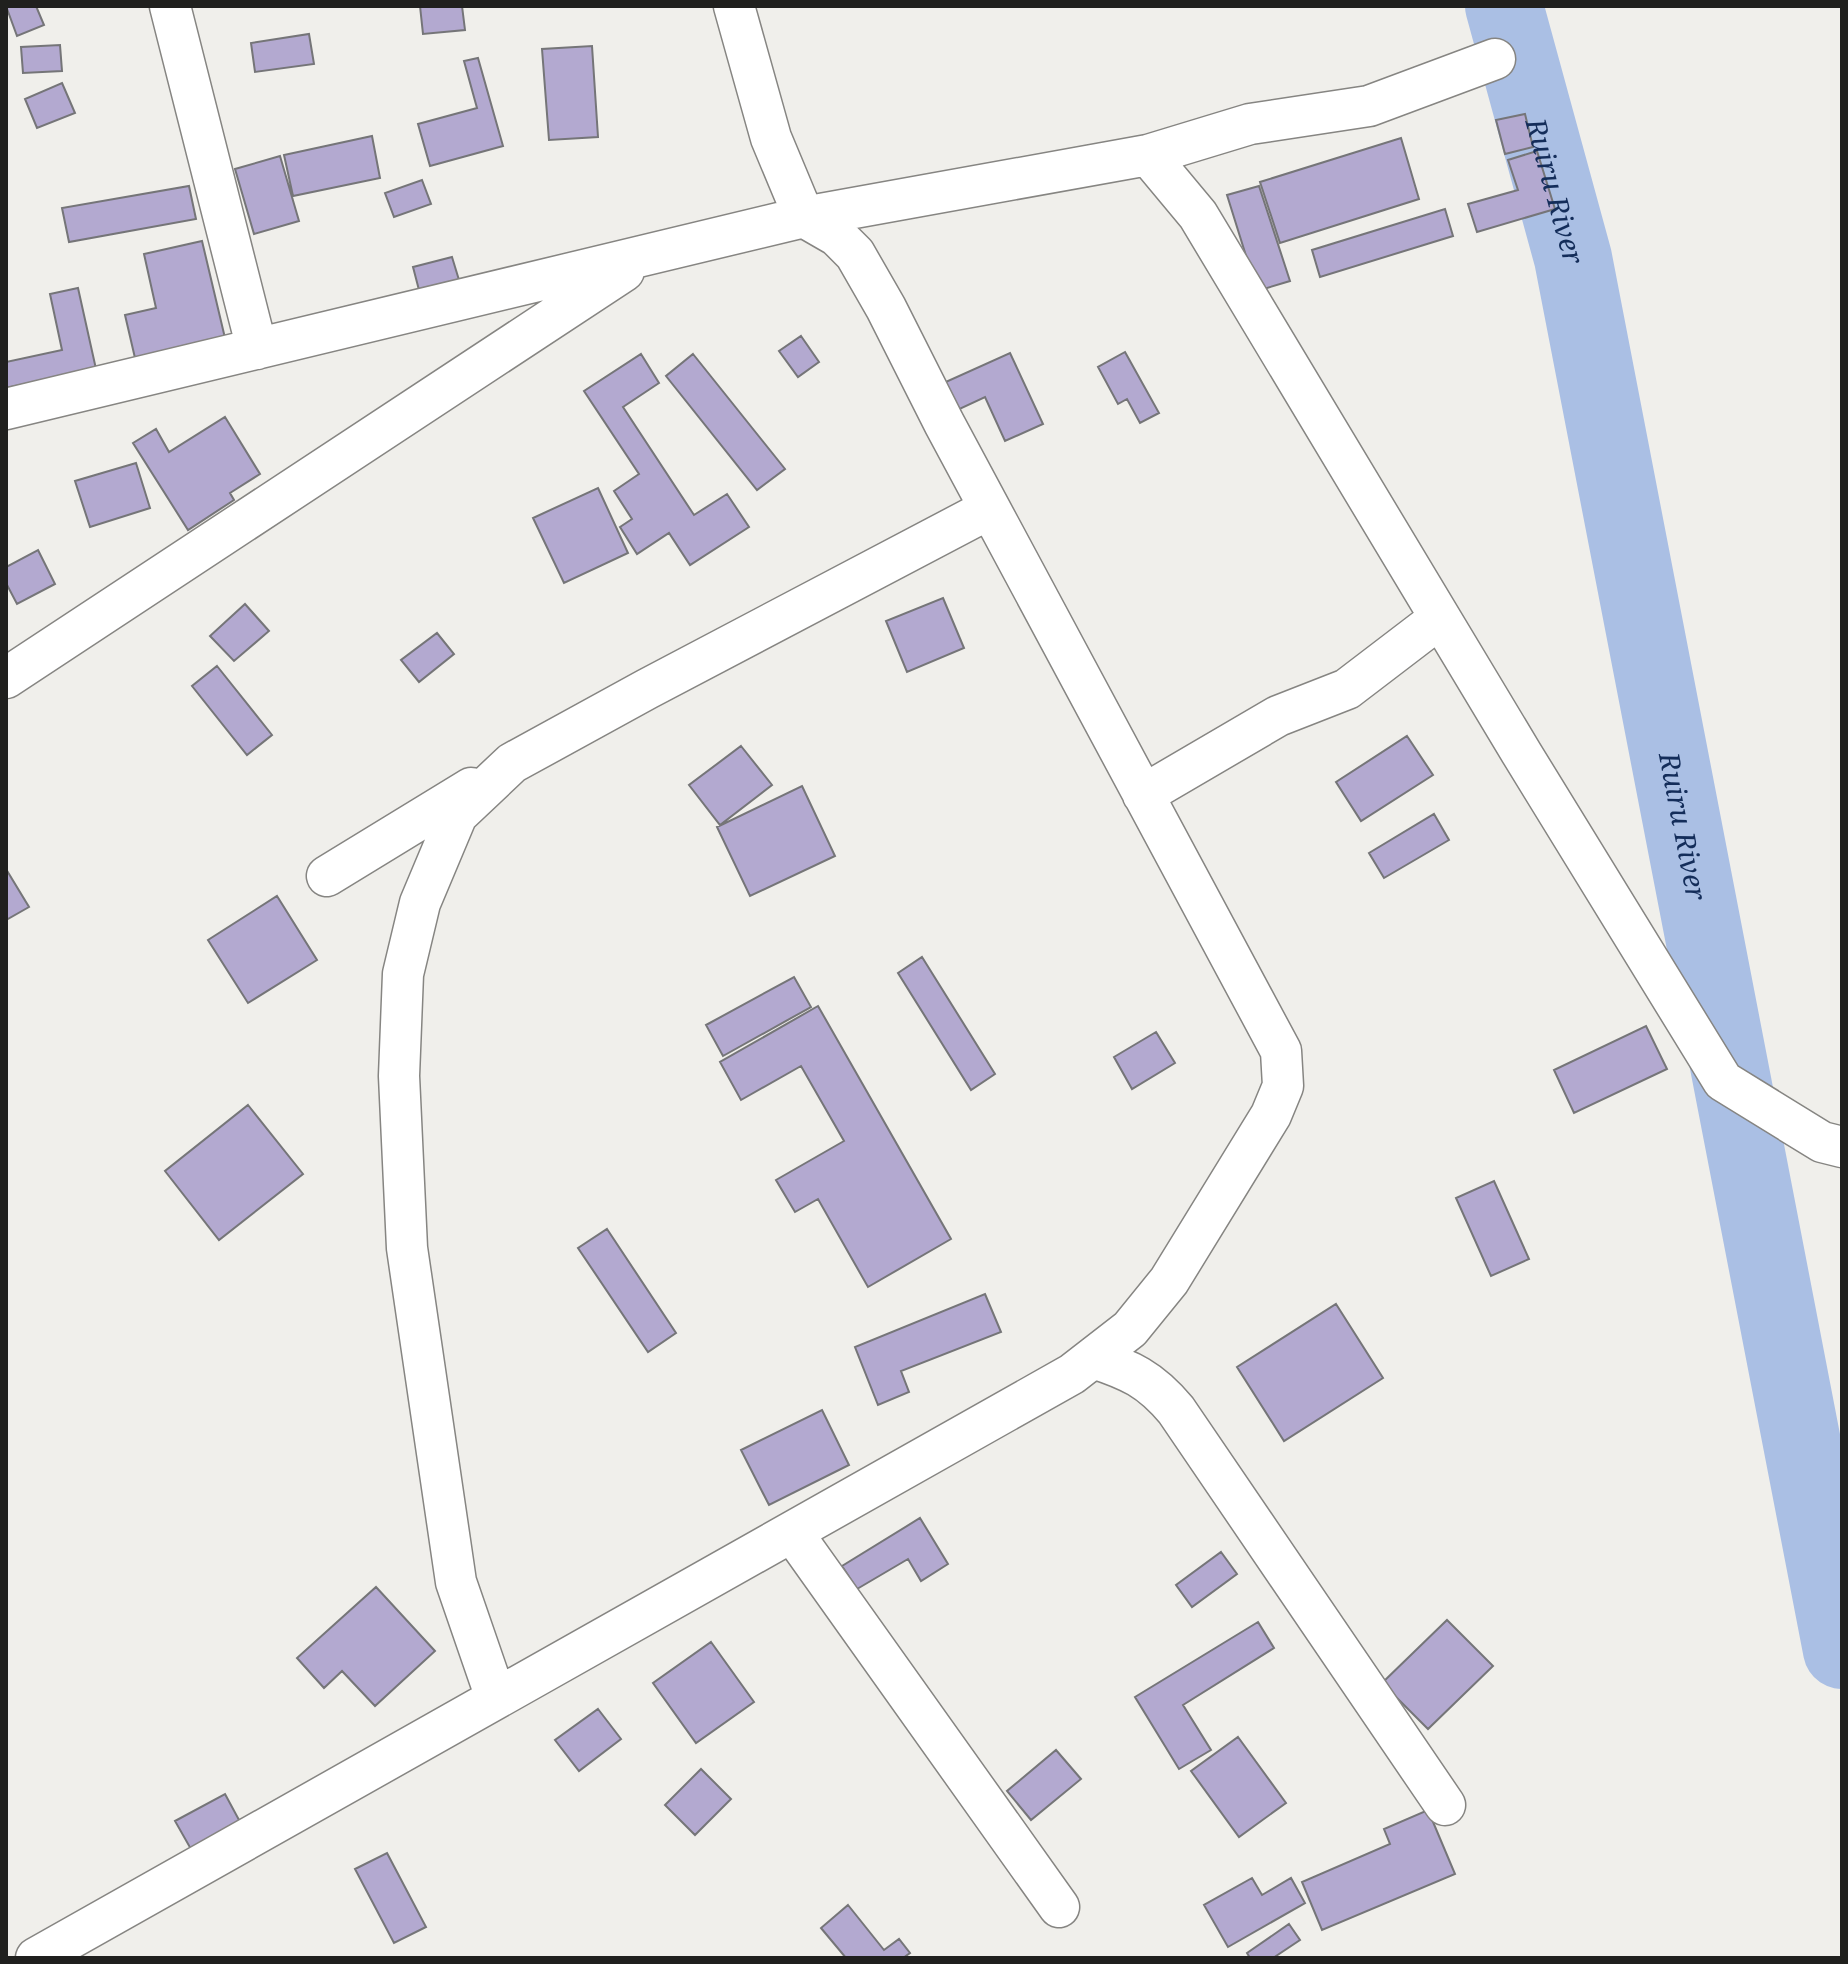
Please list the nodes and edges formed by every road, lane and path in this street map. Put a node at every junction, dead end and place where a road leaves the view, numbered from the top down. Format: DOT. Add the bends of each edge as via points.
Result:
graph roads {
  1 [pos="170,6"];
  2 [pos="734,6"];
  3 [pos="1495,59"];
  4 [pos="1148,155"];
  5 [pos="804,217"];
  6 [pos="647,255"];
  7 [pos="257,349"];
  8 [pos="6,409"];
  9 [pos="989,509"];
  10 [pos="1440,618"];
  11 [pos="6,678"];
  12 [pos="512,763"];
  13 [pos="1143,795"];
  14 [pos="327,876"];
  15 [pos="1832,1144"];
  16 [pos="1093,1358"];
  17 [pos="792,1532"];
  18 [pos="496,1698"];
  19 [pos="1445,1805"];
  20 [pos="1059,1907"];
  21 [pos="36,1958"];
  1 -- 7 [label="street"];
  2 -- 5 [label="street" via="771,138"];
  3 -- 4 [label="street" via="1369,106 1250,124"];
  4 -- 5 [label="street"];
  4 -- 10 [label="street" via="1198,215"];
  5 -- 6 [label="street"];
  5 -- 9 [label="street" via="855,254"];
  6 -- 7 [label="street"];
  6 -- 11 [label="street"];
  7 -- 8 [label="street"];
  9 -- 12 [label="street"];
  9 -- 13 [label="street"];
  10 -- 13 [label="street" via="1347,689 1278,716"];
  10 -- 15 [label="street" via="1723,1081"];
  12 -- 14 [label="street"];
  12 -- 18 [label="street" via="457,815 420,903 403,974 399,1076 407,1248 456,1582"];
  13 -- 16 [label="street" via="1281,1051 1283,1086 1271,1115 1169,1281 1130,1329"];
  16 -- 17 [label="street"];
  16 -- 19 [label="street" via="1157,1386 1176,1410"];
  17 -- 18 [label="street"];
  17 -- 20 [label="street"];
  18 -- 21 [label="street"];
}
